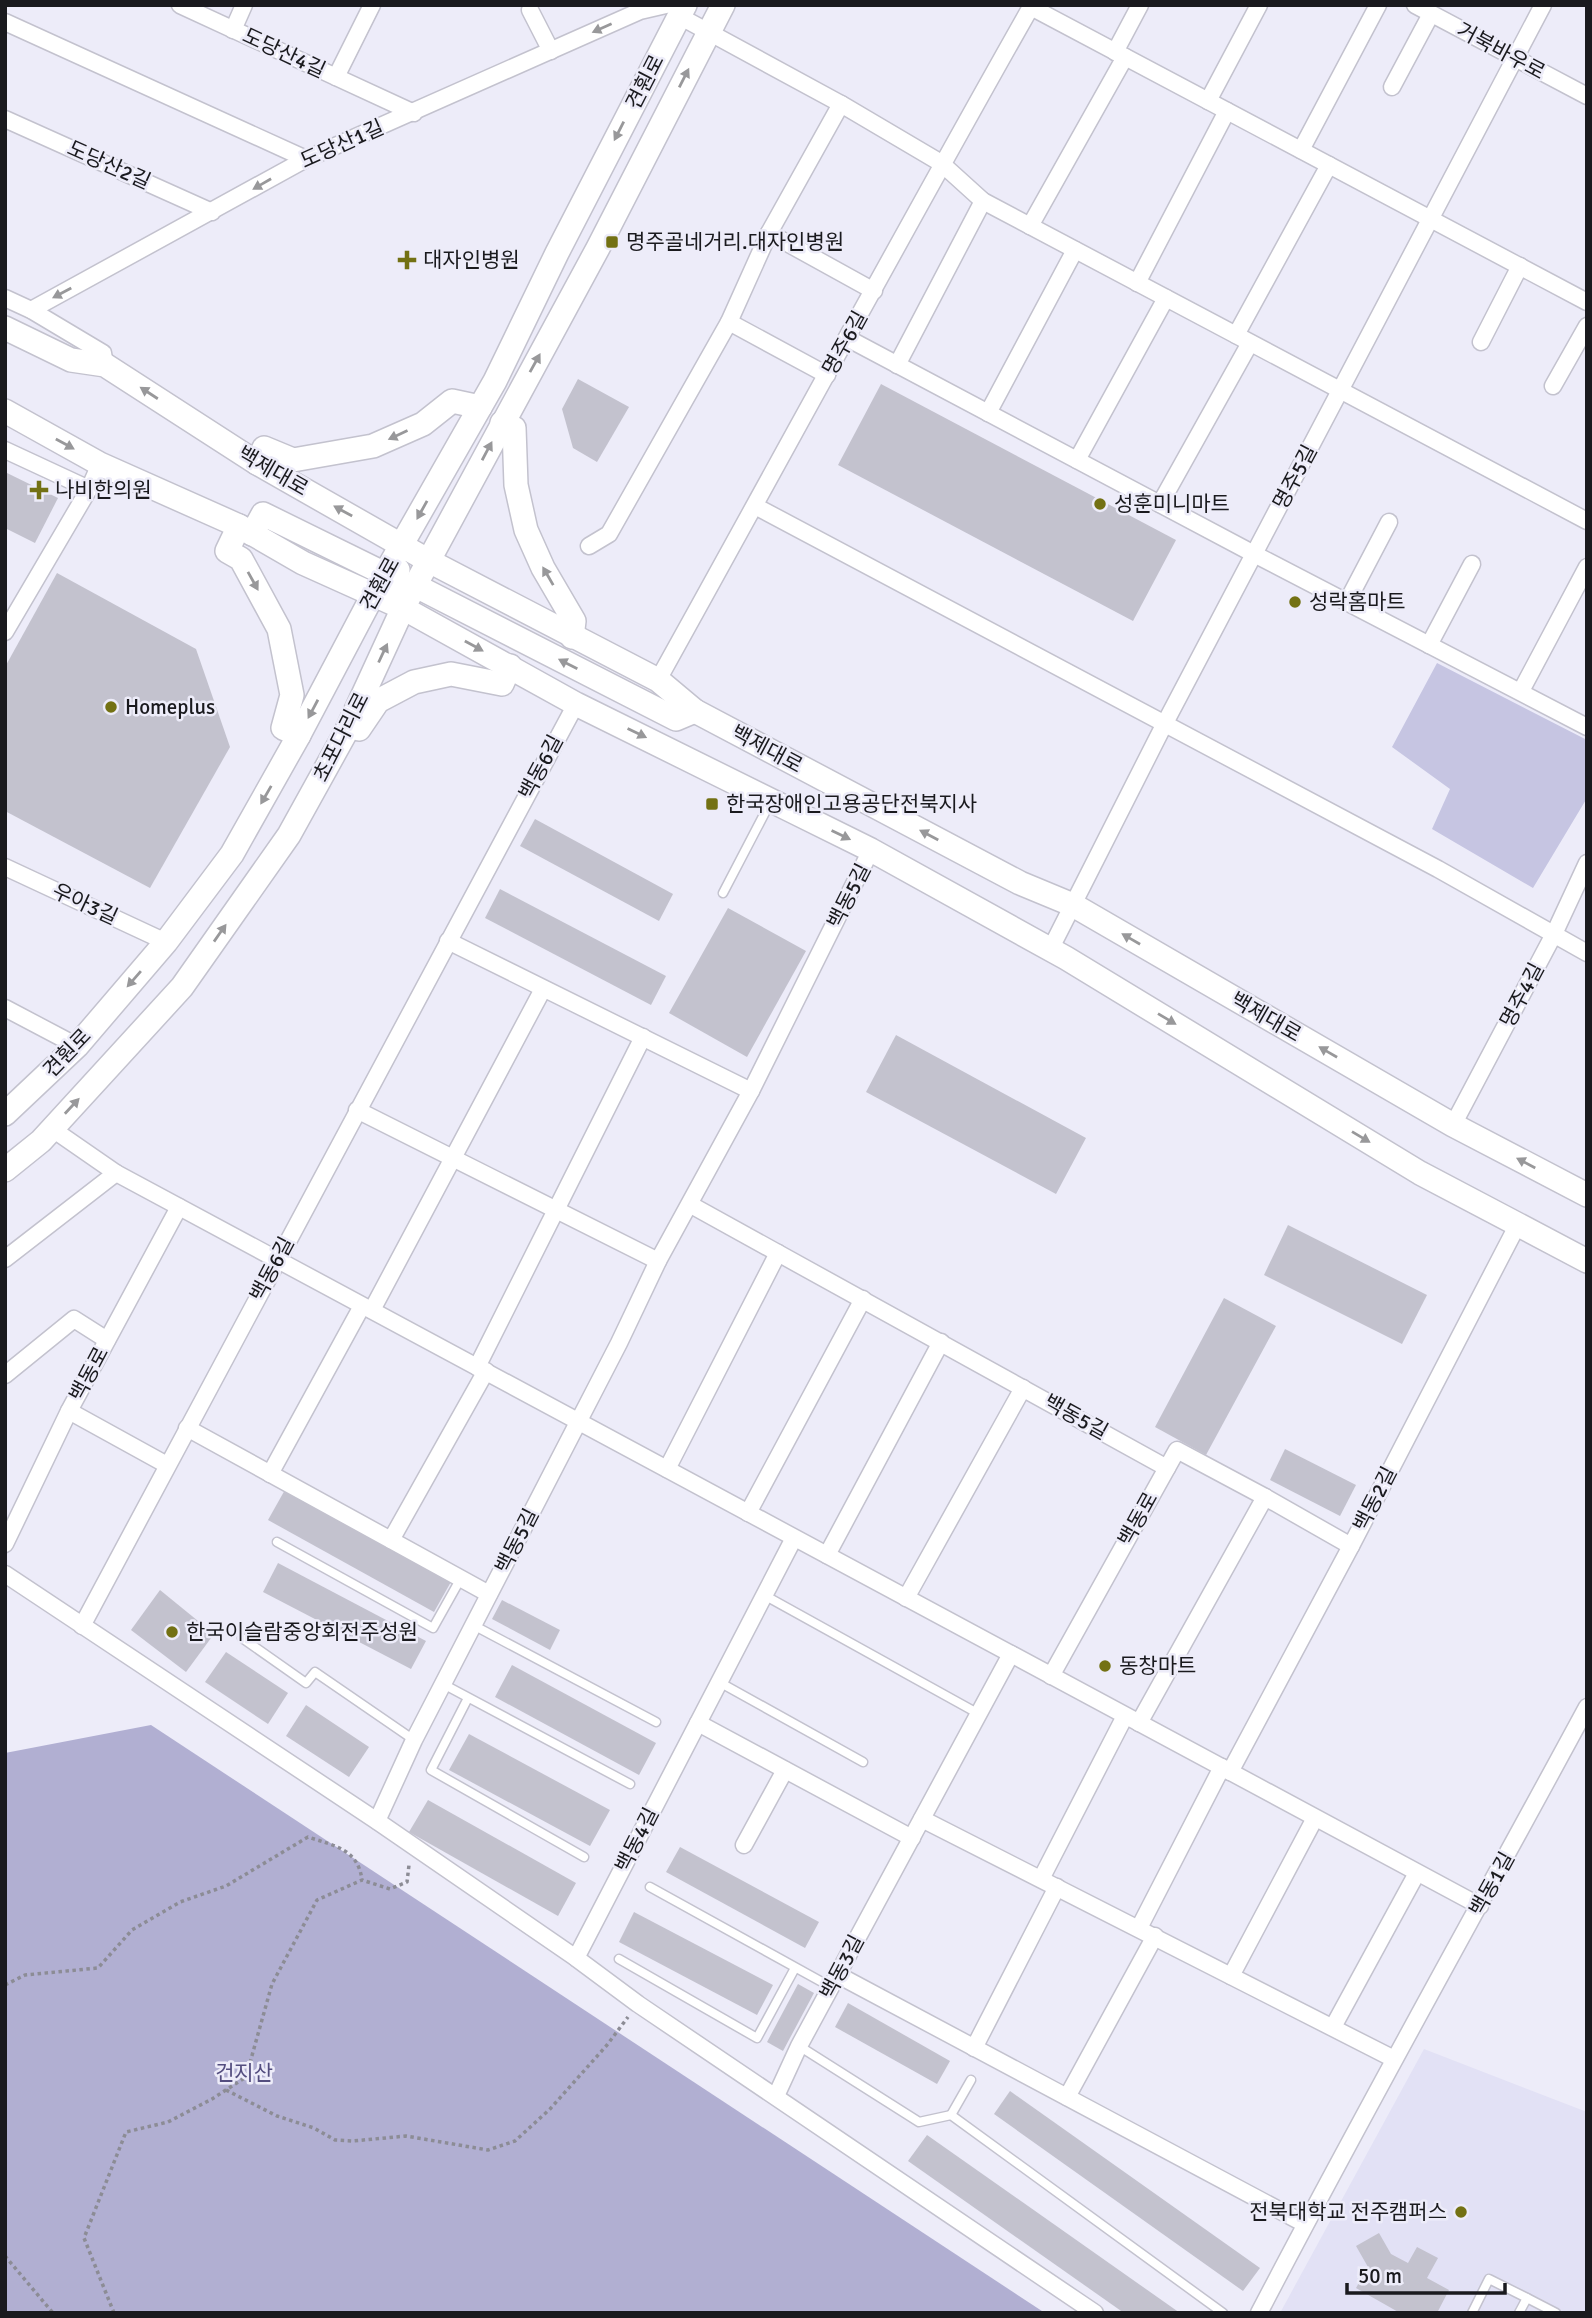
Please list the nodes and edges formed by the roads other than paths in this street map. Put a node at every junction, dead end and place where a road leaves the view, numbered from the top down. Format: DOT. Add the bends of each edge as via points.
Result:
graph roads {
  1 [pos="180,5"];
  2 [pos="244,5"];
  3 [pos="372,5"];
  4 [pos="723,5"];
  5 [pos="1140,5"];
  6 [pos="1259,5"];
  7 [pos="1378,5"];
  8 [pos="1415,5"];
  9 [pos="1543,5"];
  10 [pos="1031,6"];
  11 [pos="526,7"];
  12 [pos="677,9"];
  13 [pos="1431,14"];
  14 [pos="5,22"];
  15 [pos="233,30"];
  16 [pos="708,32"];
  17 [pos="551,51"];
  18 [pos="1120,54"];
  19 [pos="1515,58"];
  20 [pos="336,77"];
  21 [pos="1392,87"];
  22 [pos="1587,96"];
  23 [pos="1208,101"];
  24 [pos="841,104"];
  25 [pos="1227,111"];
  26 [pos="414,113"];
  27 [pos="5,119"];
  28 [pos="1301,150"];
  29 [pos="306,159"];
  30 [pos="942,163"];
  31 [pos="1329,165"];
  32 [pos="983,201"];
  33 [pos="212,212"];
  34 [pos="1431,219"];
  35 [pos="1030,226"];
  36 [pos="769,233"];
  37 [pos="598,248"];
  38 [pos="1076,250"];
  39 [pos="1520,266"];
  40 [pos="1137,283"];
  41 [pos="874,290"];
  42 [pos="5,298"];
  43 [pos="1166,298"];
  44 [pos="1587,302"];
  45 [pos="31,310"];
  46 [pos="729,322"];
  47 [pos="1587,326"];
  48 [pos="5,328"];
  49 [pos="847,338"];
  50 [pos="1243,339"];
  51 [pos="1481,342"];
  52 [pos="105,365"];
  53 [pos="897,365"];
  54 [pos="827,375"];
  55 [pos="1553,386"];
  56 [pos="1340,391"];
  57 [pos="480,407"];
  58 [pos="5,411"];
  59 [pos="988,413"];
  60 [pos="502,423"];
  61 [pos="5,450"];
  62 [pos="1077,460"];
  63 [pos="257,463"];
  64 [pos="100,464"];
  65 [pos="89,489"];
  66 [pos="1160,504"];
  67 [pos="755,506"];
  68 [pos="1587,521"];
  69 [pos="1389,522"];
  70 [pos="245,530"];
  71 [pos="403,544"];
  72 [pos="589,546"];
  73 [pos="1254,554"];
  74 [pos="429,561"];
  75 [pos="1472,564"];
  76 [pos="1587,567"];
  77 [pos="380,583"];
  78 [pos="416,586"];
  79 [pos="1347,602"];
  80 [pos="404,608"];
  81 [pos="5,632"];
  82 [pos="572,637"];
  83 [pos="1429,645"];
  84 [pos="510,666"];
  85 [pos="658,680"];
  86 [pos="1521,691"];
  87 [pos="576,704"];
  88 [pos="695,711"];
  89 [pos="1165,723"];
  90 [pos="1587,727"];
  91 [pos="346,732"];
  92 [pos="299,735"];
  93 [pos="771,801"];
  94 [pos="871,850"];
  95 [pos="1587,863"];
  96 [pos="5,867"];
  97 [pos="723,893"];
  98 [pos="1073,905"];
  99 [pos="1554,934"];
  100 [pos="448,941"];
  101 [pos="166,942"];
  102 [pos="1050,950"];
  103 [pos="1587,953"];
  104 [pos="543,989"];
  105 [pos="5,1007"];
  106 [pos="643,1037"];
  107 [pos="77,1046"];
  108 [pos="751,1091"];
  109 [pos="357,1110"];
  110 [pos="5,1114"];
  111 [pos="1453,1125"];
  112 [pos="51,1128"];
  113 [pos="453,1157"];
  114 [pos="5,1170"];
  115 [pos="116,1173"];
  116 [pos="1587,1195"];
  117 [pos="691,1205"];
  118 [pos="179,1207"];
  119 [pos="556,1209"];
  120 [pos="1518,1224"];
  121 [pos="778,1253"];
  122 [pos="5,1259"];
  123 [pos="277,1259"];
  124 [pos="659,1261"];
  125 [pos="1587,1261"];
  126 [pos="863,1300"];
  127 [pos="367,1308"];
  128 [pos="107,1340"];
  129 [pos="941,1342"];
  130 [pos="481,1369"];
  131 [pos="5,1376"];
  132 [pos="1023,1388"];
  133 [pos="69,1411"];
  134 [pos="579,1422"];
  135 [pos="187,1428"];
  136 [pos="167,1465"];
  137 [pos="1167,1468"];
  138 [pos="667,1469"];
  139 [pos="270,1474"];
  140 [pos="1265,1497"];
  141 [pos="748,1513"];
  142 [pos="794,1538"];
  143 [pos="391,1540"];
  144 [pos="277,1542"];
  145 [pos="5,1544"];
  146 [pos="1351,1546"];
  147 [pos="827,1555"];
  148 [pos="5,1574"];
  149 [pos="461,1578"];
  150 [pos="489,1594"];
  151 [pos="764,1595"];
  152 [pos="906,1598"];
  153 [pos="473,1625"];
  154 [pos="82,1626"];
  155 [pos="242,1639"];
  156 [pos="1011,1654"];
  157 [pos="1051,1676"];
  158 [pos="719,1682"];
  159 [pos="443,1684"];
  160 [pos="468,1698"];
  161 [pos="1586,1712"];
  162 [pos="979,1714"];
  163 [pos="1132,1719"];
  164 [pos="656,1722"];
  165 [pos="698,1723"];
  166 [pos="414,1740"];
  167 [pos="863,1762"];
  168 [pos="785,1770"];
  169 [pos="1226,1770"];
  170 [pos="630,1784"];
  171 [pos="1315,1818"];
  172 [pos="922,1819"];
  173 [pos="377,1821"];
  174 [pos="912,1838"];
  175 [pos="744,1845"];
  176 [pos="584,1857"];
  177 [pos="1417,1873"];
  178 [pos="1041,1879"];
  179 [pos="650,1887"];
  180 [pos="1057,1887"];
  181 [pos="1480,1906"];
  182 [pos="1139,1928"];
  183 [pos="1155,1936"];
  184 [pos="576,1958"];
  185 [pos="619,1959"];
  186 [pos="795,1968"];
  187 [pos="1231,1976"];
  188 [pos="834,1981"];
  189 [pos="1333,2027"];
  190 [pos="799,2046"];
  191 [pos="974,2048"];
  192 [pos="1394,2059"];
  193 [pos="971,2080"];
  194 [pos="776,2096"];
  195 [pos="1067,2097"];
  196 [pos="951,2115"];
  197 [pos="1305,2224"];
  198 [pos="1527,2298"];
  199 [pos="1095,2313"];
  200 [pos="1223,2313"];
  201 [pos="1259,2313"];
  202 [pos="1472,2313"];
  203 [pos="1519,2313"];
  204 [pos="1556,2313"];
  1 -- 15 [label="street, 도당산4길"];
  2 -- 15 [label="street, 도당산4길"];
  3 -- 20 [label="street, 도당산4길"];
  4 -- 16 [label="street, 견훤로"];
  5 -- 18 [label="street"];
  6 -- 23 [label="street"];
  7 -- 28 [label="street"];
  8 -- 13 [label="street, 거북바우로"];
  9 -- 19 [label="street, 명주5길"];
  10 -- 18 [label="street"];
  10 -- 30 [label="street, 명주6길"];
  11 -- 17 [label="street"];
  12 -- 16 [label="street"];
  12 -- 17 [label="street, 도당산1길, one-way" via="640,11"];
  12 -- 57 [label="street, 견훤로, one-way"];
  13 -- 19 [label="street, 거북바우로"];
  13 -- 21 [label="street"];
  14 -- 29 [label="street"];
  15 -- 20 [label="street, 도당산4길"];
  16 -- 24 [label="street"];
  37 -- 16 [label="street, 견훤로, one-way"];
  17 -- 26 [label="street, 도당산1길"];
  18 -- 23 [label="street"];
  18 -- 35 [label="street"];
  19 -- 22 [label="street, 거북바우로"];
  19 -- 34 [label="street, 명주5길"];
  20 -- 26 [label="street, 도당산4길"];
  23 -- 25 [label="street"];
  24 -- 30 [label="street"];
  24 -- 36 [label="street"];
  25 -- 28 [label="street"];
  25 -- 40 [label="street"];
  26 -- 29 [label="street, 도당산1길"];
  27 -- 33 [label="street, 도당산2길"];
  28 -- 31 [label="street"];
  29 -- 33 [label="street, 도당산1길, one-way"];
  30 -- 32 [label="street"];
  30 -- 41 [label="street, 명주6길"];
  31 -- 34 [label="street"];
  31 -- 50 [label="street"];
  32 -- 35 [label="street"];
  32 -- 53 [label="street"];
  33 -- 45 [label="street, 도당산1길, one-way"];
  34 -- 39 [label="street"];
  34 -- 56 [label="street, 명주5길"];
  35 -- 38 [label="street"];
  36 -- 41 [label="street"];
  36 -- 46 [label="street"];
  60 -- 37 [label="street, 초포다리로, one-way"];
  38 -- 40 [label="street"];
  38 -- 59 [label="street"];
  39 -- 44 [label="street"];
  39 -- 51 [label="street"];
  40 -- 43 [label="street"];
  41 -- 49 [label="street, 명주6길"];
  42 -- 45 [label="street, 백제대로"];
  43 -- 50 [label="street"];
  43 -- 62 [label="street"];
  45 -- 52 [label="street, 백제대로" via="103,352"];
  46 -- 54 [label="street"];
  46 -- 72 [label="street" via="609,534"];
  47 -- 55 [label="street"];
  48 -- 52 [label="street, 백제대로" via="71,360"];
  49 -- 53 [label="street"];
  49 -- 54 [label="street, 명주6길"];
  50 -- 56 [label="street"];
  50 -- 66 [label="street"];
  63 -- 52 [label="street, 백제대로, one-way"];
  53 -- 59 [label="street"];
  54 -- 67 [label="street, 명주6길"];
  56 -- 68 [label="street"];
  56 -- 73 [label="street, 명주5길"];
  57 -- 63 [label="street, one-way" via="453,401 423,424 373,446 293,460 264,448"];
  57 -- 71 [label="street, 견훤로, one-way"];
  58 -- 64 [label="street, 백제대로, one-way"];
  59 -- 62 [label="street"];
  74 -- 60 [label="street, 초포다리로, one-way"];
  82 -- 60 [label="street, one-way" via="574,621 526,530 516,485 514,428"];
  61 -- 65 [label="street"];
  62 -- 66 [label="street"];
  71 -- 63 [label="street, 백제대로, one-way"];
  64 -- 65 [label="street"];
  64 -- 70 [label="street, 백제대로"];
  65 -- 81 [label="street"];
  66 -- 73 [label="street"];
  67 -- 85 [label="street, 명주6길"];
  67 -- 89 [label="street"];
  69 -- 79 [label="street"];
  70 -- 77 [label="street, 백제대로" via="303,564"];
  70 -- 92 [label="street, one-way" via="227,551 241,559 279,629 292,695 283,728"];
  71 -- 74 [label="street, 백제대로"];
  71 -- 77 [label="street, 견훤로"];
  73 -- 79 [label="street"];
  73 -- 89 [label="street, 명주5길"];
  74 -- 77 [label="street"];
  74 -- 78 [label="street, 초포다리로"];
  74 -- 82 [label="street, 백제대로"];
  75 -- 83 [label="street"];
  76 -- 86 [label="street"];
  77 -- 78 [label="street"];
  77 -- 80 [label="street, 백제대로"];
  77 -- 92 [label="street, 견훤로, one-way"];
  78 -- 80 [label="street, 초포다리로"];
  88 -- 78 [label="street, one-way" via="676,719"];
  79 -- 83 [label="street"];
  80 -- 84 [label="street, 백제대로, one-way"];
  91 -- 80 [label="street, 초포다리로, one-way"];
  82 -- 85 [label="street, 백제대로"];
  83 -- 86 [label="street"];
  84 -- 87 [label="street, 백제대로"];
  84 -- 91 [label="street" via="502,684 451,674 414,682 378,701 355,736"];
  85 -- 88 [label="street, 백제대로"];
  86 -- 90 [label="street"];
  87 -- 93 [label="street, 백제대로, one-way"];
  87 -- 100 [label="street, 백동6길"];
  98 -- 88 [label="street, 백제대로, one-way" via="1020,883"];
  89 -- 98 [label="street, 명주5길"];
  89 -- 99 [label="street"];
  112 -- 91 [label="street, 초포다리로, one-way" via="182,987 289,835"];
  92 -- 101 [label="street, 견훤로, one-way" via="232,854"];
  93 -- 94 [label="street, 백제대로, one-way"];
  93 -- 97 [label="lane"];
  94 -- 102 [label="street, 백제대로"];
  94 -- 108 [label="street, 백동5길"];
  95 -- 99 [label="street, 명주4길"];
  96 -- 101 [label="street, 우아3길"];
  98 -- 102 [label="street, 명주5길"];
  111 -- 98 [label="street, 백제대로, one-way"];
  99 -- 103 [label="street"];
  99 -- 111 [label="street, 명주4길"];
  100 -- 104 [label="street"];
  100 -- 109 [label="street, 백동6길"];
  101 -- 107 [label="street, 견훤로, one-way"];
  102 -- 120 [label="street, 백제대로, one-way" via="1420,1172"];
  104 -- 106 [label="street"];
  104 -- 113 [label="street"];
  105 -- 107 [label="street"];
  106 -- 108 [label="street"];
  106 -- 119 [label="street"];
  107 -- 110 [label="street, 견훤로"];
  108 -- 117 [label="street, 백동5길"];
  109 -- 113 [label="street"];
  109 -- 123 [label="street, 백동6길"];
  116 -- 111 [label="street, 백제대로, one-way"];
  112 -- 114 [label="street, 초포다리로"];
  112 -- 115 [label="street"];
  113 -- 119 [label="street"];
  113 -- 127 [label="street"];
  115 -- 118 [label="street"];
  115 -- 122 [label="street"];
  117 -- 121 [label="street, 백동5길"];
  117 -- 124 [label="street, 백동5길"];
  118 -- 123 [label="street"];
  118 -- 128 [label="street, 백동로"];
  119 -- 124 [label="street"];
  119 -- 130 [label="street"];
  120 -- 125 [label="street, 백제대로"];
  120 -- 146 [label="street, 백동2길"];
  121 -- 126 [label="street, 백동5길"];
  121 -- 138 [label="street"];
  123 -- 127 [label="street"];
  123 -- 135 [label="street, 백동6길"];
  124 -- 134 [label="street, 백동5길"];
  126 -- 129 [label="street, 백동5길"];
  126 -- 141 [label="street"];
  127 -- 130 [label="street"];
  127 -- 139 [label="street"];
  128 -- 131 [label="street" via="74,1319"];
  128 -- 133 [label="street, 백동로"];
  129 -- 132 [label="street, 백동5길"];
  129 -- 147 [label="street"];
  130 -- 134 [label="street"];
  130 -- 143 [label="street"];
  132 -- 137 [label="street, 백동5길"];
  132 -- 152 [label="street"];
  133 -- 136 [label="street"];
  133 -- 145 [label="street, 백동로"];
  134 -- 138 [label="street"];
  134 -- 150 [label="street, 백동5길"];
  135 -- 136 [label="street, 백동6길"];
  135 -- 139 [label="street"];
  136 -- 154 [label="street, 백동6길"];
  137 -- 140 [label="street, 백동로" via="1177,1450"];
  137 -- 157 [label="street, 백동로"];
  138 -- 141 [label="street"];
  139 -- 143 [label="street"];
  140 -- 146 [label="street, 백동로"];
  140 -- 163 [label="street"];
  141 -- 142 [label="street"];
  142 -- 147 [label="street"];
  142 -- 151 [label="street, 백동4길"];
  143 -- 149 [label="street"];
  144 -- 149 [label="lane" via="433,1628"];
  146 -- 169 [label="street, 백동2길"];
  147 -- 152 [label="street"];
  148 -- 154 [label="street"];
  149 -- 150 [label="street"];
  150 -- 153 [label="street, 백동5길"];
  151 -- 158 [label="street, 백동4길"];
  151 -- 162 [label="lane"];
  152 -- 156 [label="street"];
  153 -- 159 [label="street, 백동5길"];
  153 -- 164 [label="lane"];
  154 -- 173 [label="street"];
  155 -- 166 [label="lane" via="306,1683 315,1672"];
  156 -- 157 [label="street"];
  156 -- 162 [label="street, 백동3길"];
  157 -- 163 [label="street"];
  158 -- 165 [label="street, 백동4길"];
  158 -- 167 [label="lane"];
  159 -- 160 [label="lane"];
  159 -- 166 [label="street, 백동5길"];
  160 -- 170 [label="lane"];
  160 -- 176 [label="lane" via="431,1770"];
  161 -- 181 [label="street, 백동1길"];
  162 -- 172 [label="street, 백동3길"];
  163 -- 169 [label="street"];
  163 -- 178 [label="street"];
  165 -- 168 [label="street"];
  165 -- 184 [label="street, 백동4길"];
  166 -- 173 [label="street, 백동5길"];
  168 -- 174 [label="street"];
  168 -- 175 [label="street"];
  169 -- 171 [label="street"];
  169 -- 182 [label="street"];
  171 -- 177 [label="street"];
  171 -- 187 [label="street"];
  172 -- 174 [label="street, 백동3길"];
  172 -- 178 [label="street"];
  173 -- 184 [label="street"];
  174 -- 188 [label="street, 백동3길"];
  177 -- 181 [label="street"];
  177 -- 189 [label="street"];
  178 -- 180 [label="street"];
  179 -- 186 [label="lane"];
  180 -- 182 [label="street"];
  180 -- 191 [label="street"];
  181 -- 192 [label="street, 백동1길"];
  182 -- 183 [label="street"];
  183 -- 187 [label="street"];
  183 -- 195 [label="street"];
  184 -- 194 [label="street"];
  185 -- 186 [label="lane" via="757,2038"];
  186 -- 188 [label="lane"];
  187 -- 189 [label="street"];
  188 -- 190 [label="street, 백동3길"];
  188 -- 191 [label="street"];
  189 -- 192 [label="street"];
  190 -- 194 [label="street, 백동3길"];
  190 -- 196 [label="lane" via="919,2122"];
  191 -- 195 [label="street"];
  192 -- 197 [label="street, 백동1길"];
  193 -- 196 [label="lane"];
  194 -- 199 [label="street"];
  195 -- 197 [label="street"];
  196 -- 200 [label="lane"];
  197 -- 201 [label="street, 백동1길"];
  198 -- 202 [label="lane" via="1489,2279"];
  198 -- 203 [label="lane"];
  198 -- 204 [label="lane"];
}
